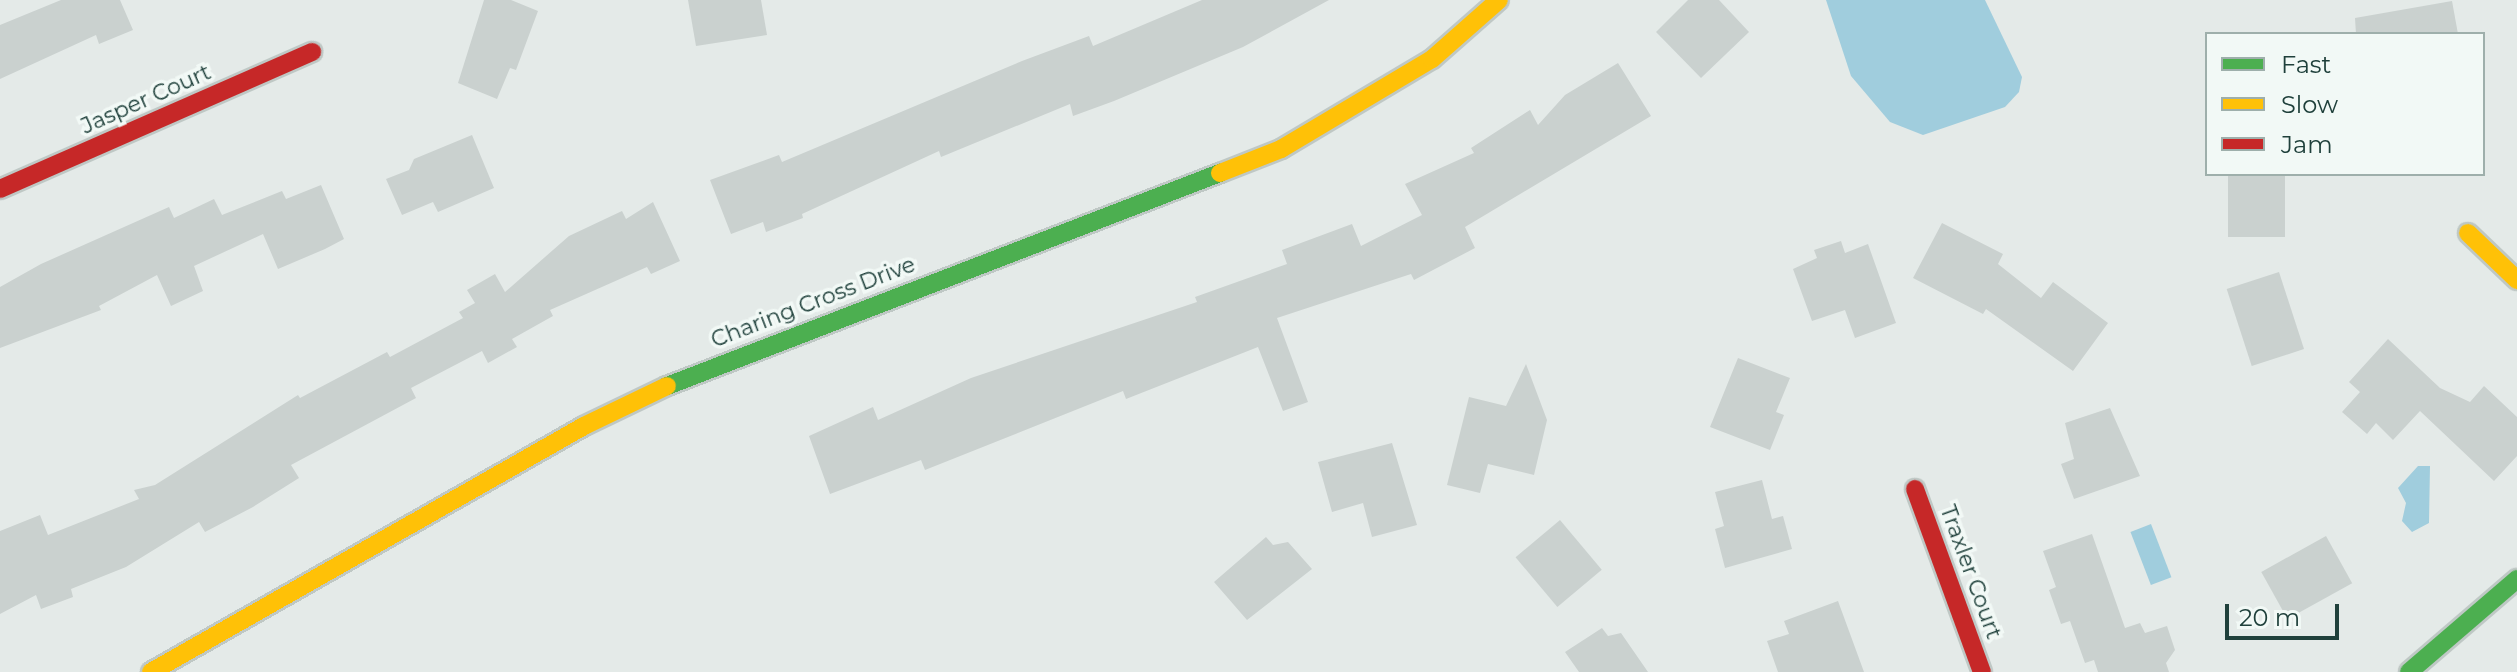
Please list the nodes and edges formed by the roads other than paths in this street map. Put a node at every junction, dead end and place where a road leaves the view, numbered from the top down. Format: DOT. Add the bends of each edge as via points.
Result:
graph roads {
  1 [pos="1499,0"];
  2 [pos="312,52"];
  3 [pos="0,189"];
  4 [pos="2468,233"];
  5 [pos="2517,280"];
  6 [pos="1915,489"];
  7 [pos="2517,579"];
  8 [pos="151,672"];
  9 [pos="1982,672"];
  10 [pos="2409,672"];
  1 -- 8 [label="street, Charing Cross Drive" via="1432,59 1281,149 671,384 584,426"];
  2 -- 3 [label="street, Jasper Court"];
  4 -- 5 [label="street"];
  6 -- 9 [label="street, Traxler Court"];
  7 -- 10 [label="street"];
}
